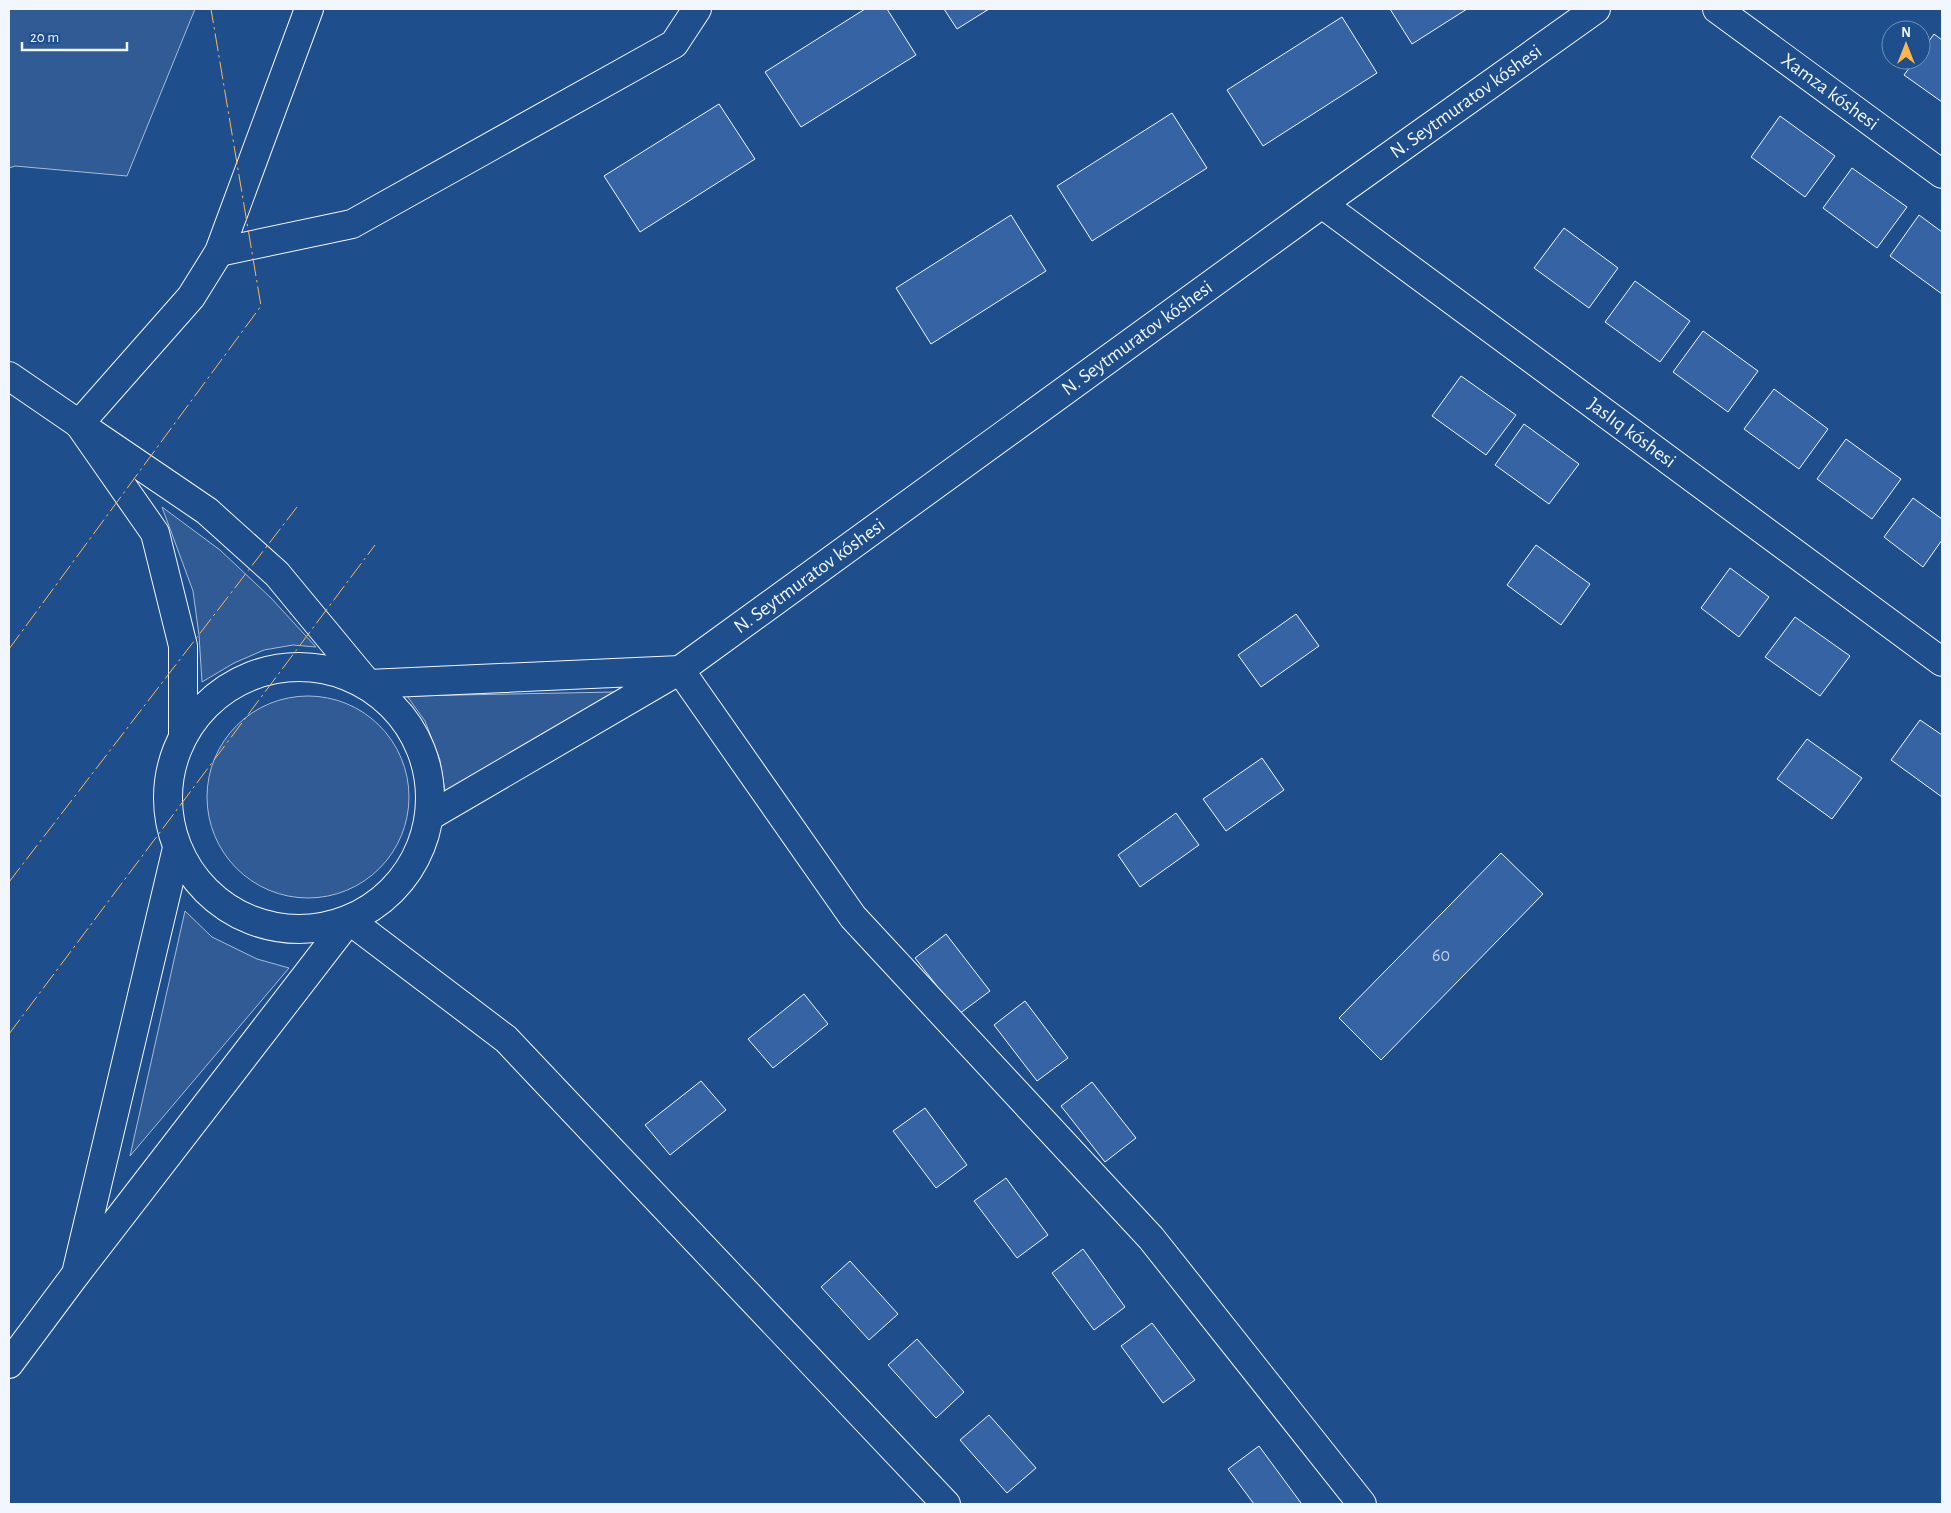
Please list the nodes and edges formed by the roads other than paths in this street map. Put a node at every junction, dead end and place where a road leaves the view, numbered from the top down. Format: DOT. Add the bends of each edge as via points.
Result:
graph roads {
  1 [pos="309,9"];
  2 [pos="697,9"];
  3 [pos="1596,9"];
  4 [pos="1717,9"];
  5 [pos="1942,174"];
  6 [pos="1322,204"];
  7 [pos="219,252"];
  8 [pos="9,376"];
  9 [pos="79,424"];
  10 [pos="1942,662"];
  11 [pos="680,670"];
  12 [pos="368,684"];
  13 [pos="184,736"];
  14 [pos="430,816"];
  15 [pos="177,848"];
  16 [pos="349,920"];
  17 [pos="76,1274"];
  18 [pos="9,1364"];
  19 [pos="946,1504"];
  20 [pos="1362,1504"];
  1 -- 7 [label="street"];
  2 -- 7 [label="street" via="674,44 352,224"];
  3 -- 6 [label="street, N. Seytmuratov kóshesi"];
  4 -- 5 [label="street, Xamza kóshesi"];
  6 -- 10 [label="street, Jaslıq kóshesi"];
  6 -- 11 [label="street, N. Seytmuratov kóshesi"];
  7 -- 9 [label="street" via="191,297"];
  8 -- 9 [label="street"];
  9 -- 12 [label="street" via="207,511 277,574"];
  9 -- 13 [label="street" via="155,533 184,646"];
  11 -- 12 [label="street"];
  11 -- 14 [label="street, N. Seytmuratov kóshesi"];
  11 -- 20 [label="street" via="853,917 1151,1238"];
  12 -- 13 [label="street" via="326,670 284,668 244,680 209,703"];
  12 -- 14 [label="street" via="395,709 417,741 429,777"];
  13 -- 15 [label="street" via="170,772 168,810"];
  14 -- 16 [label="street" via="421,849 403,879 379,903"];
  15 -- 16 [label="street" via="198,883 229,910 267,926 308,929"];
  15 -- 17 [label="street"];
  16 -- 17 [label="street"];
  16 -- 19 [label="street" via="506,1039"];
  17 -- 18 [label="street"];
}
